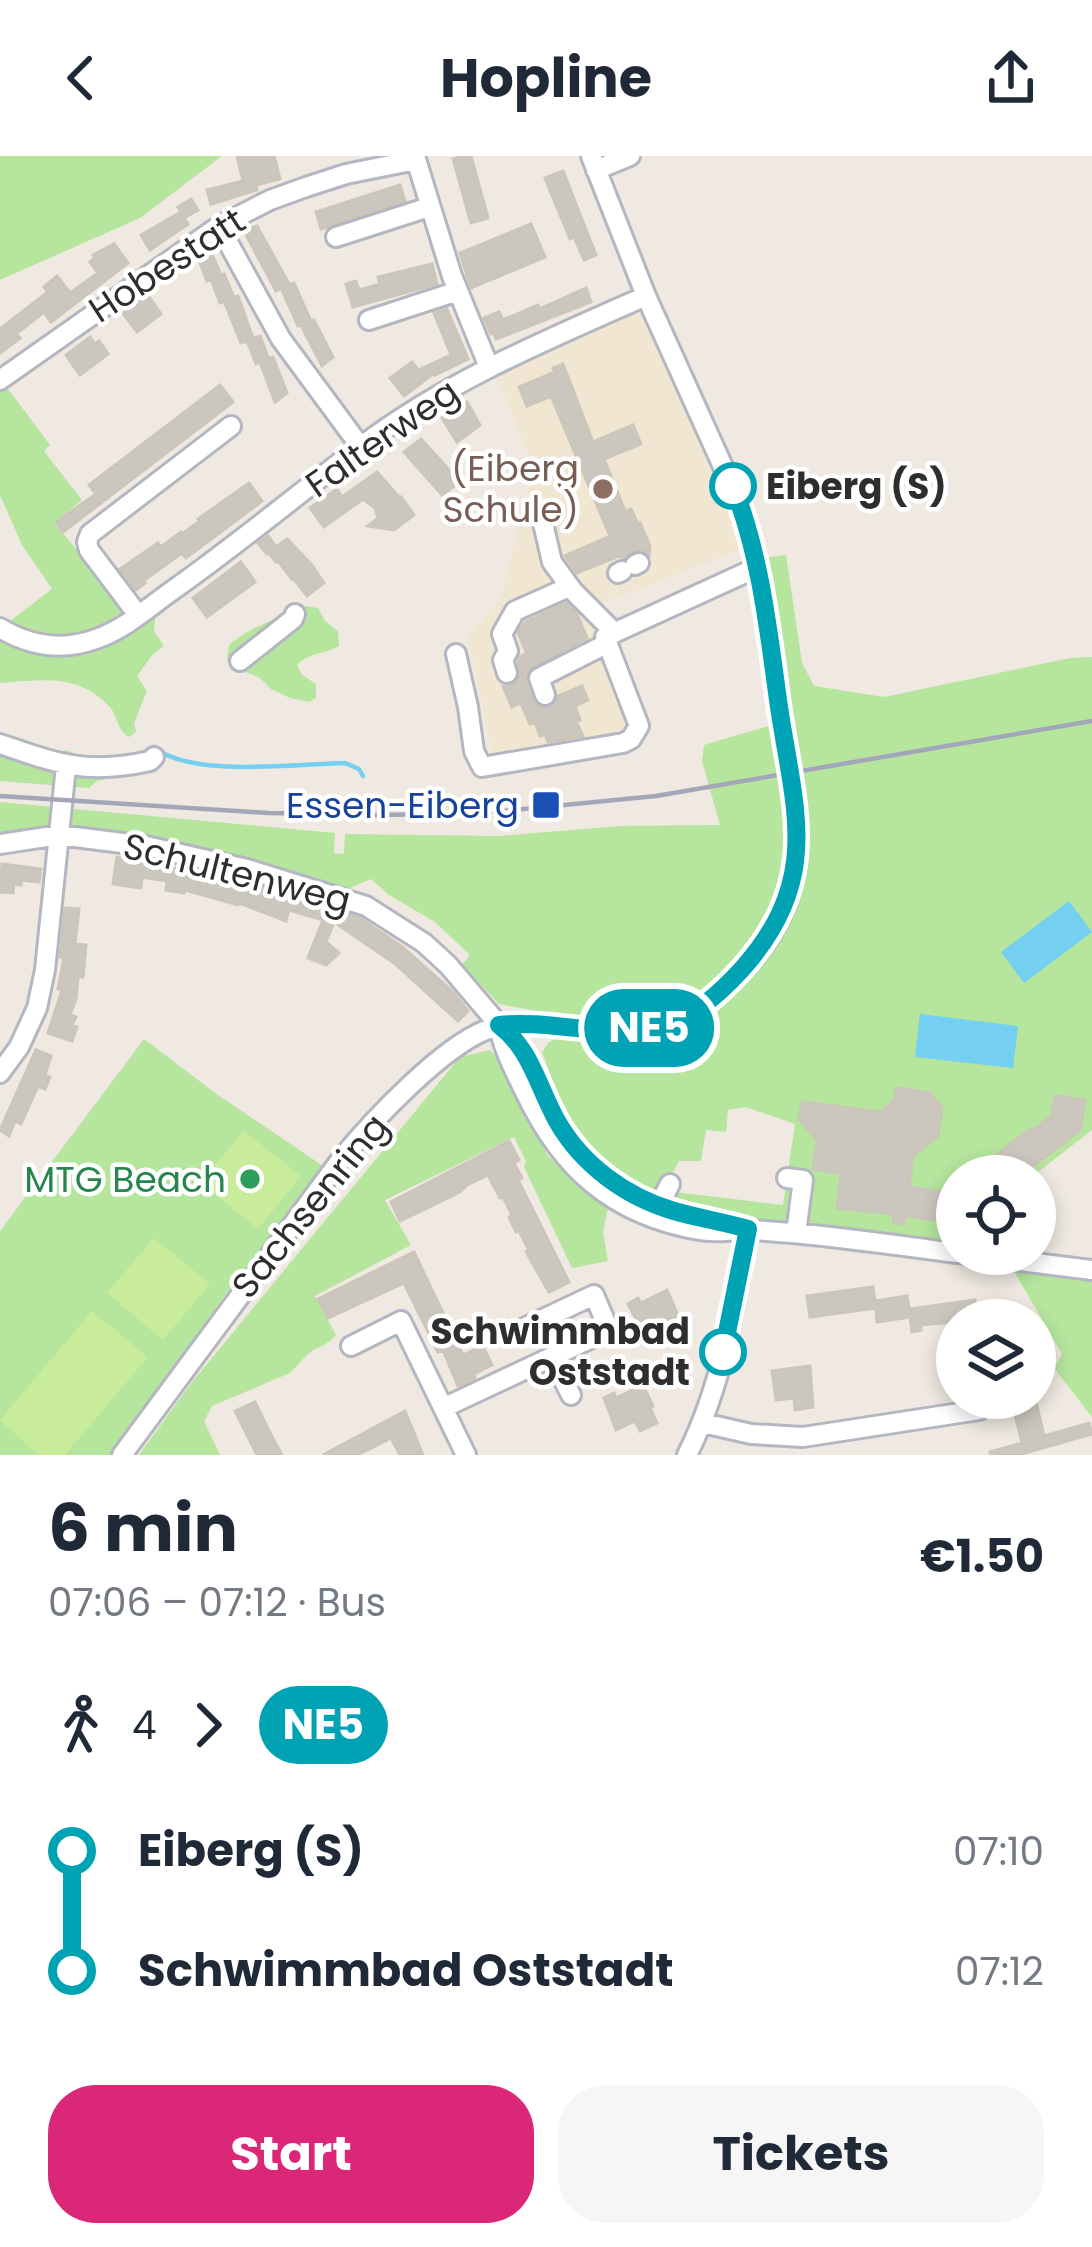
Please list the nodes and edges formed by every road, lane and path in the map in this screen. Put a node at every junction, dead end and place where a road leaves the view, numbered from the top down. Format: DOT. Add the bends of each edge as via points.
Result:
graph roads {
  1 [pos="630,156"];
  2 [pos="416,158"];
  3 [pos="594,163"];
  4 [pos="429,207"];
  5 [pos="219,226"];
  6 [pos="336,237"];
  7 [pos="458,291"];
  8 [pos="646,296"];
  9 [pos="369,320"];
  10 [pos="489,367"];
  11 [pos="0,380"];
  12 [pos="231,426"];
  13 [pos="361,446"];
  14 [pos="542,519"];
  15 [pos="758,567"];
  16 [pos="569,586"];
  17 [pos="295,614"];
  18 [pos="139,615"];
  19 [pos="0,628"];
  20 [pos="611,638"];
  21 [pos="456,655"];
  22 [pos="240,661"];
  23 [pos="507,673"];
  24 [pos="545,695"];
  25 [pos="0,744"];
  26 [pos="154,757"];
  27 [pos="66,766"];
  28 [pos="58,836"];
  29 [pos="0,844"];
  30 [pos="499,1025"];
  31 [pos="0,1073"];
  32 [pos="787,1178"];
  33 [pos="670,1184"];
  34 [pos="656,1212"];
  35 [pos="748,1229"];
  36 [pos="796,1233"];
  37 [pos="936,1251"];
  38 [pos="1056,1266"];
  39 [pos="1092,1270"];
  40 [pos="526,1327"];
  41 [pos="351,1346"];
  42 [pos="552,1357"];
  43 [pos="571,1395"];
  44 [pos="443,1408"];
  45 [pos="936,1417"];
  46 [pos="703,1423"];
  47 [pos="122,1455"];
  48 [pos="466,1455"];
  49 [pos="687,1455"];
  1 -- 3 [label="street"];
  2 -- 4 [label="street"];
  2 -- 5 [label="street, Hobestatt" via="306,187"];
  3 -- 8 [label="street"];
  4 -- 6 [label="street"];
  4 -- 7 [label="street"];
  5 -- 11 [label="street, Hobestatt"];
  5 -- 13 [label="street" via="281,339"];
  7 -- 9 [label="street"];
  7 -- 10 [label="street"];
  8 -- 10 [label="street, Falterweg"];
  8 -- 15 [label="street" via="733,486"];
  10 -- 13 [label="street, Falterweg"];
  12 -- 18 [label="street" via="90,534 89,550"];
  13 -- 18 [label="street, Falterweg"];
  14 -- 16 [label="street" via="552,562"];
  15 -- 20 [label="street"];
  15 -- 30 [label="street, bridge" via="797,823 783,911 716,994 673,1022 596,1032"];
  16 -- 20 [label="street"];
  16 -- 23 [label="street" via="515,611 502,634"];
  17 -- 22 [label="street"];
  18 -- 19 [label="street, Falterweg" via="69,646"];
  20 -- 21 [label="street" via="639,726 631,739 482,767"];
  20 -- 24 [label="street" via="539,678"];
  25 -- 27 [label="street"];
  26 -- 27 [label="street" via="109,768"];
  27 -- 28 [label="street"];
  28 -- 29 [label="street, Schultenweg"];
  28 -- 30 [label="street, Schultenweg" via="201,858 366,906 424,943"];
  28 -- 31 [label="street" via="37,1008"];
  30 -- 34 [label="street, Schultenweg" via="516,1038 575,1148"];
  30 -- 47 [label="street, Sachsenring" via="454,1048 371,1122"];
  32 -- 36 [label="street" via="803,1180"];
  33 -- 34 [label="street"];
  34 -- 35 [label="street, Schultenweg"];
  35 -- 36 [label="street, Schultenweg"];
  35 -- 46 [label="street"];
  36 -- 37 [label="street, Schultenweg"];
  38 -- 39 [label="street, Schultenweg"];
  40 -- 42 [label="street" via="594,1295 609,1330"];
  41 -- 44 [label="street" via="400,1321"];
  42 -- 43 [label="street"];
  42 -- 44 [label="street"];
  44 -- 48 [label="street"];
  45 -- 46 [label="street" via="803,1437"];
  46 -- 49 [label="street"];
}
